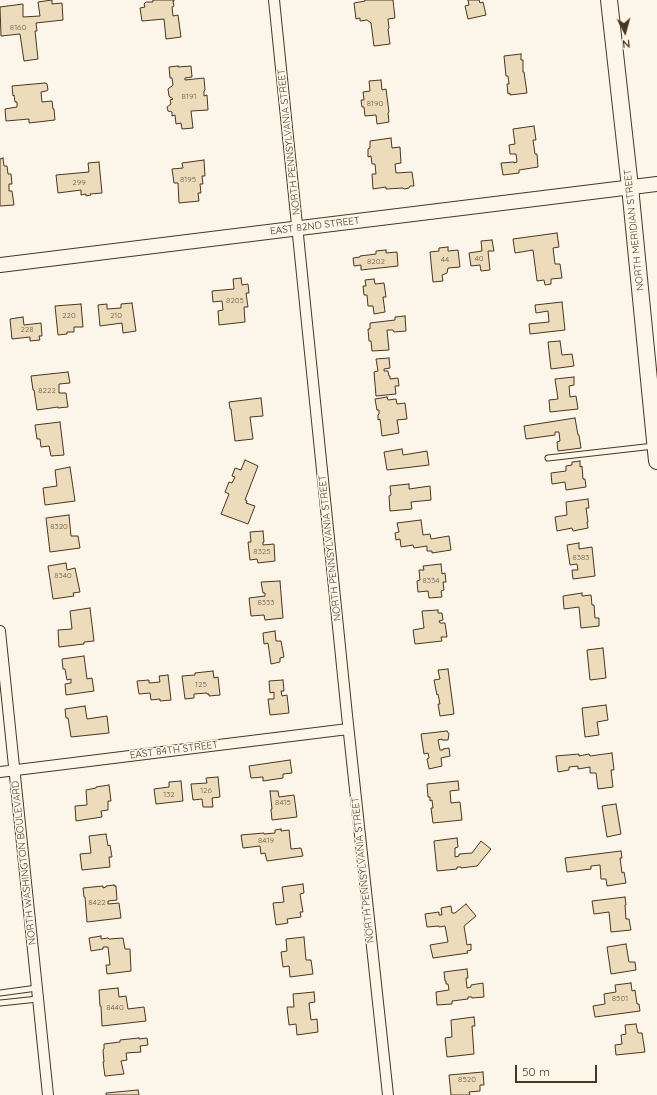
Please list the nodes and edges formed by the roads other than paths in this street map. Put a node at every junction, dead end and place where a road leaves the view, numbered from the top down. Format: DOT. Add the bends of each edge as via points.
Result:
graph roads {
  1 [pos="274,0"];
  2 [pos="609,0"];
  3 [pos="657,184"];
  4 [pos="630,187"];
  5 [pos="298,228"];
  6 [pos="0,265"];
  7 [pos="656,453"];
  8 [pos="548,458"];
  9 [pos="0,631"];
  10 [pos="348,729"];
  11 [pos="14,770"];
  12 [pos="0,772"];
  13 [pos="37,988"];
  14 [pos="0,993"];
  15 [pos="38,999"];
  16 [pos="0,1003"];
  17 [pos="48,1095"];
  18 [pos="388,1095"];
  1 -- 5 [label="street, NORTH PENNSYLVANIA STREET"];
  2 -- 4 [label="main road, NORTH MERIDIAN STREET"];
  3 -- 4 [label="street, EAST 82ND STREET"];
  4 -- 5 [label="street, EAST 82ND STREET"];
  4 -- 7 [label="main road, NORTH MERIDIAN STREET"];
  5 -- 6 [label="street, EAST 82ND STREET"];
  5 -- 10 [label="street, NORTH PENNSYLVANIA STREET"];
  7 -- 8 [label="lane"];
  9 -- 11 [label="street, NORTH WASHINGTON BOULEVARD"];
  10 -- 11 [label="street, EAST 84TH STREET"];
  10 -- 18 [label="street, NORTH PENNSYLVANIA STREET"];
  11 -- 12 [label="street, EAST 84TH STREET"];
  11 -- 13 [label="street, NORTH WASHINGTON BOULEVARD"];
  13 -- 14 [label="lane"];
  13 -- 15 [label="street, NORTH WASHINGTON BOULEVARD"];
  15 -- 16 [label="lane"];
  15 -- 17 [label="street, NORTH WASHINGTON BOULEVARD"];
}
